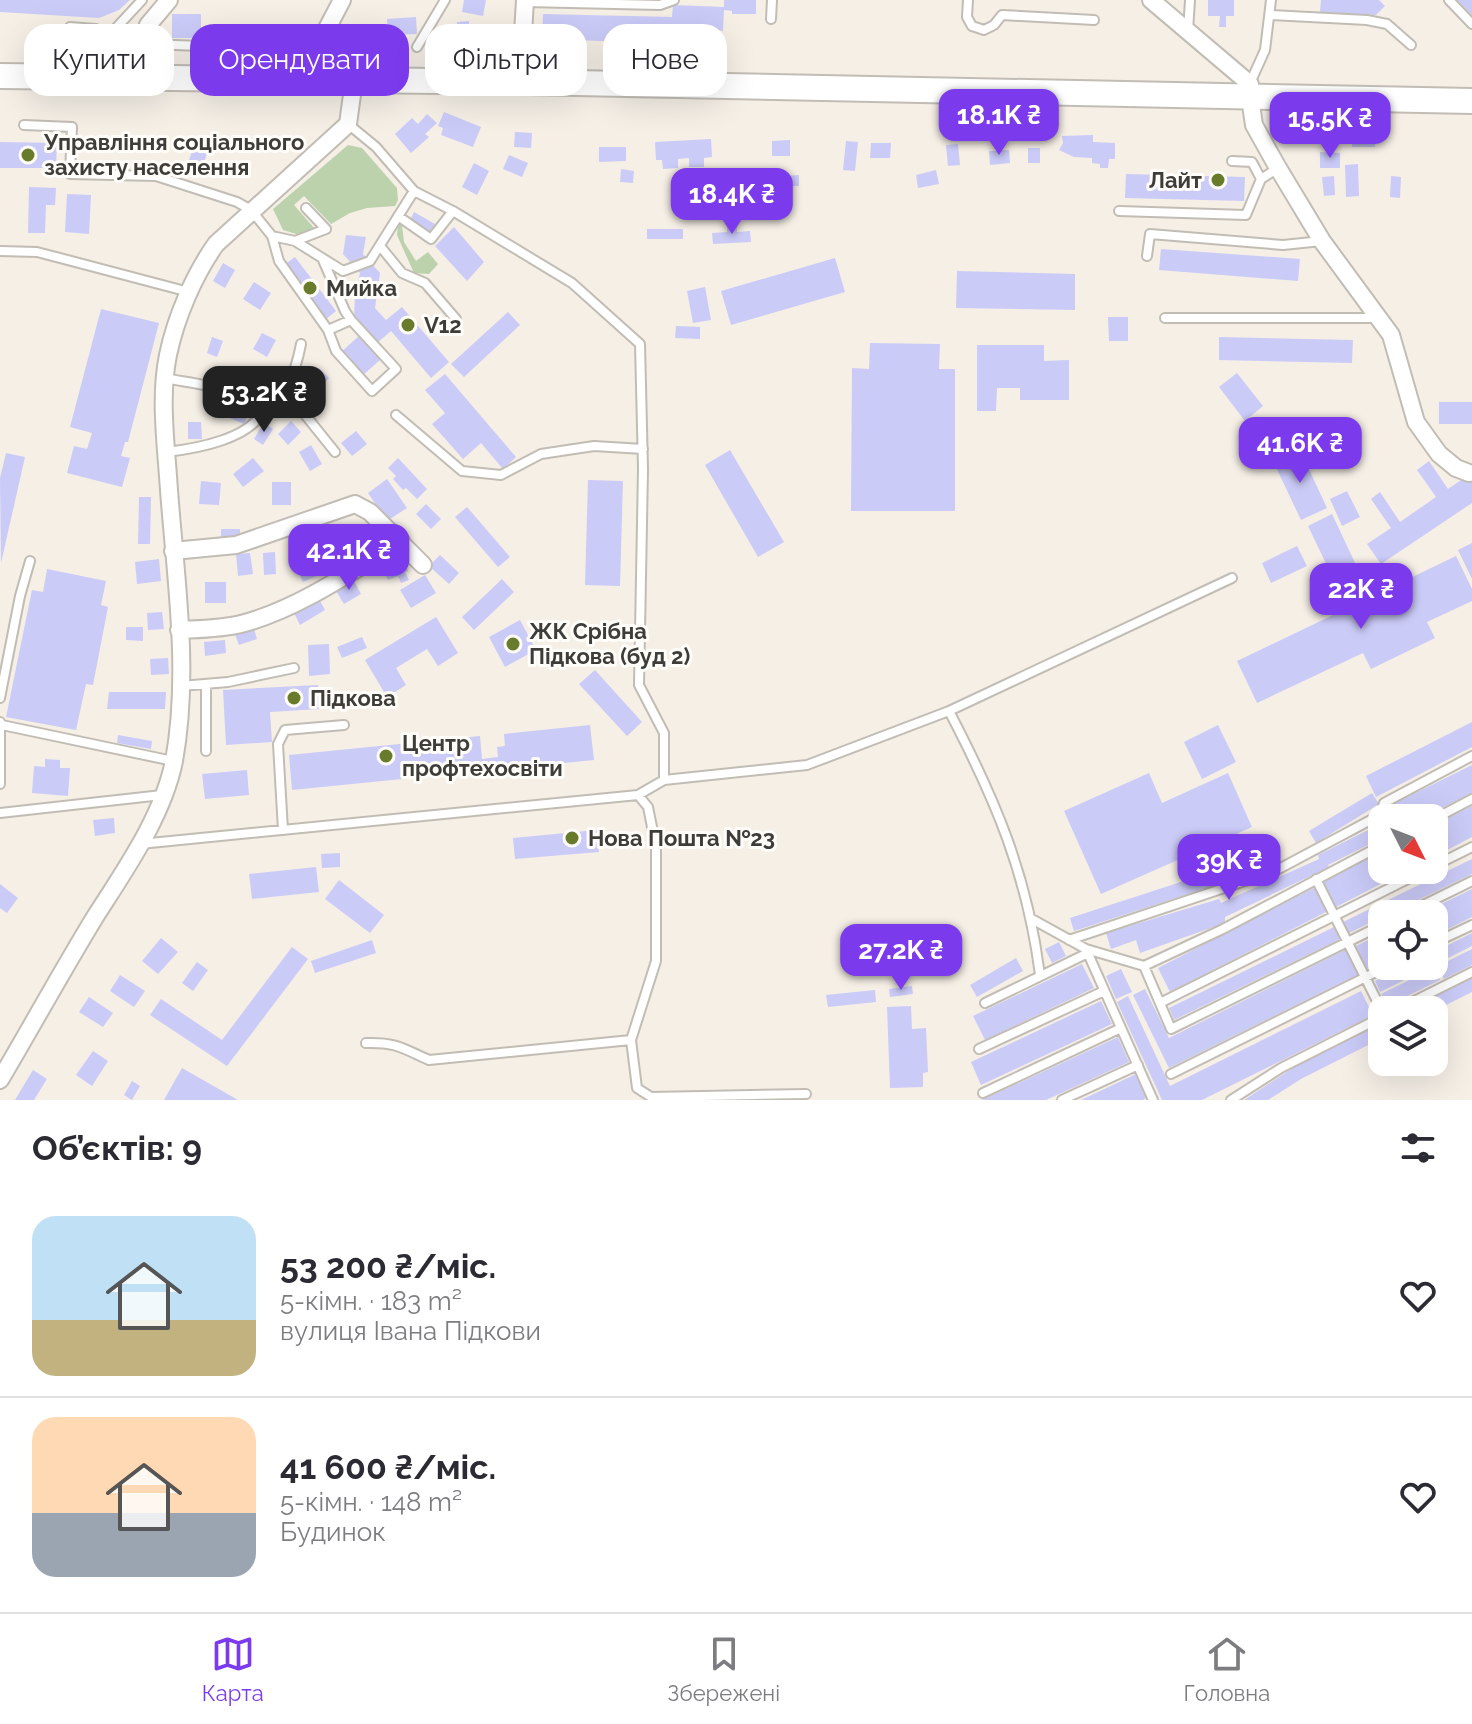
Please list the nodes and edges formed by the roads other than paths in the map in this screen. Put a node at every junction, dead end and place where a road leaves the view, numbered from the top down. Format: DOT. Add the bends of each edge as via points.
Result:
graph roads {
  1 [pos="142,0"];
  2 [pos="169,0"];
  3 [pos="342,0"];
  4 [pos="445,0"];
  5 [pos="674,0"];
  6 [pos="772,0"];
  7 [pos="968,0"];
  8 [pos="1151,0"];
  9 [pos="1190,0"];
  10 [pos="1271,0"];
  11 [pos="1449,0"];
  12 [pos="525,1"];
  13 [pos="1271,15"];
  14 [pos="771,19"];
  15 [pos="1094,20"];
  16 [pos="120,24"];
  17 [pos="149,24"];
  18 [pos="329,24"];
  19 [pos="524,24"];
  20 [pos="1472,24"];
  21 [pos="1188,32"];
  22 [pos="1411,45"];
  23 [pos="417,47"];
  24 [pos="0,76"];
  25 [pos="24,76"];
  26 [pos="587,83"];
  27 [pos="1250,91"];
  28 [pos="352,96"];
  29 [pos="1472,101"];
  30 [pos="348,124"];
  31 [pos="24,125"];
  32 [pos="1232,161"];
  33 [pos="1278,168"];
  34 [pos="1261,179"];
  35 [pos="414,191"];
  36 [pos="306,208"];
  37 [pos="251,210"];
  38 [pos="453,211"];
  39 [pos="1119,211"];
  40 [pos="398,216"];
  41 [pos="272,236"];
  42 [pos="295,241"];
  43 [pos="1322,241"];
  44 [pos="380,246"];
  45 [pos="0,251"];
  46 [pos="1147,256"];
  47 [pos="322,260"];
  48 [pos="190,292"];
  49 [pos="1165,318"];
  50 [pos="1380,318"];
  51 [pos="456,319"];
  52 [pos="351,320"];
  53 [pos="328,330"];
  54 [pos="301,344"];
  55 [pos="165,378"];
  56 [pos="286,391"];
  57 [pos="396,415"];
  58 [pos="260,419"];
  59 [pos="643,449"];
  60 [pos="166,452"];
  61 [pos="335,452"];
  62 [pos="1469,473"];
  63 [pos="401,541"];
  64 [pos="173,551"];
  65 [pos="30,561"];
  66 [pos="423,565"];
  67 [pos="1232,578"];
  68 [pos="179,630"];
  69 [pos="294,668"];
  70 [pos="206,684"];
  71 [pos="181,686"];
  72 [pos="0,698"];
  73 [pos="949,711"];
  74 [pos="1,723"];
  75 [pos="344,725"];
  76 [pos="206,751"];
  77 [pos="1472,756"];
  78 [pos="173,761"];
  79 [pos="664,780"];
  80 [pos="0,784"];
  81 [pos="162,795"];
  82 [pos="638,795"];
  83 [pos="1472,799"];
  84 [pos="1448,812"];
  85 [pos="0,813"];
  86 [pos="283,830"];
  87 [pos="140,844"];
  88 [pos="1472,847"];
  89 [pos="1368,852"];
  90 [pos="1448,859"];
  91 [pos="1316,879"];
  92 [pos="1472,881"];
  93 [pos="1399,884"];
  94 [pos="1433,900"];
  95 [pos="1336,916"];
  96 [pos="1030,918"];
  97 [pos="1472,925"];
  98 [pos="1368,932"];
  99 [pos="1448,936"];
  100 [pos="1069,940"];
  101 [pos="1349,941"];
  102 [pos="1087,951"];
  103 [pos="1144,966"];
  104 [pos="1472,972"];
  105 [pos="1040,975"];
  106 [pos="1366,977"];
  107 [pos="1104,991"];
  108 [pos="1374,996"];
  109 [pos="1424,996"];
  110 [pos="985,1003"];
  111 [pos="1160,1003"];
  112 [pos="1368,1021"];
  113 [pos="1121,1028"];
  114 [pos="631,1040"];
  115 [pos="366,1043"];
  116 [pos="979,1049"];
  117 [pos="1138,1065"];
  118 [pos="1171,1074"];
  119 [pos="1,1077"];
  120 [pos="983,1093"];
  121 [pos="806,1094"];
  122 [pos="652,1098"];
  123 [pos="1062,1100"];
  124 [pos="1153,1100"];
  125 [pos="1231,1100"];
  1 -- 16 [label="lane"];
  2 -- 17 [label="street"];
  3 -- 18 [label="street"];
  4 -- 23 [label="lane"];
  5 -- 12 [label="lane" via="660,5"];
  6 -- 14 [label="lane"];
  7 -- 15 [label="lane" via="967,17 972,26 984,30 1002,15"];
  8 -- 21 [label="street"];
  9 -- 21 [label="lane"];
  10 -- 13 [label="lane"];
  11 -- 20 [label="lane"];
  12 -- 19 [label="street"];
  13 -- 22 [label="lane" via="1387,24"];
  13 -- 27 [label="lane"];
  21 -- 27 [label="street" via="1231,66"];
  24 -- 25 [label="main road"];
  26 -- 27 [label="main road"];
  27 -- 29 [label="main road"];
  27 -- 33 [label="street" via="1254,125"];
  28 -- 30 [label="street"];
  30 -- 35 [label="lane"];
  30 -- 37 [label="street"];
  31 -- 37 [label="lane" via="72,127 70,174 156,176"];
  32 -- 34 [label="lane" via="1252,162"];
  33 -- 34 [label="lane"];
  33 -- 43 [label="street"];
  34 -- 39 [label="lane" via="1246,215"];
  35 -- 38 [label="lane"];
  35 -- 40 [label="lane"];
  36 -- 42 [label="lane" via="326,229"];
  37 -- 41 [label="lane"];
  37 -- 48 [label="street" via="216,244"];
  38 -- 40 [label="lane" via="431,239"];
  38 -- 59 [label="lane" via="572,283 640,344"];
  40 -- 44 [label="lane"];
  41 -- 42 [label="lane"];
  41 -- 53 [label="lane" via="279,261"];
  42 -- 47 [label="lane"];
  43 -- 46 [label="lane" via="1283,245 1150,234"];
  43 -- 50 [label="street"];
  44 -- 47 [label="lane" via="370,261 343,271"];
  44 -- 51 [label="lane" via="402,273 425,283"];
  45 -- 48 [label="lane" via="37,252"];
  47 -- 52 [label="lane"];
  48 -- 55 [label="street"];
  49 -- 50 [label="lane"];
  50 -- 62 [label="street" via="1391,335 1416,422 1439,454"];
  52 -- 53 [label="lane"];
  52 -- 53 [label="lane" via="396,369 372,391 336,351"];
  54 -- 56 [label="lane"];
  55 -- 58 [label="lane" via="248,397 263,409"];
  55 -- 60 [label="street"];
  56 -- 58 [label="lane"];
  56 -- 61 [label="lane"];
  57 -- 59 [label="lane" via="462,471 501,475 541,454 594,446"];
  58 -- 60 [label="lane" via="215,442"];
  59 -- 79 [label="lane" via="639,685 664,733"];
  60 -- 64 [label="street"];
  63 -- 64 [label="street" via="355,504 236,545"];
  63 -- 66 [label="street"];
  63 -- 68 [label="street" via="273,612 240,624"];
  64 -- 68 [label="street"];
  65 -- 72 [label="lane"];
  67 -- 73 [label="lane"];
  68 -- 71 [label="street"];
  69 -- 70 [label="lane"];
  70 -- 71 [label="lane"];
  70 -- 76 [label="lane"];
  71 -- 78 [label="street"];
  73 -- 79 [label="lane" via="807,765"];
  73 -- 96 [label="lane" via="1002,820"];
  74 -- 78 [label="lane"];
  74 -- 80 [label="lane"];
  75 -- 86 [label="lane" via="285,730 278,744"];
  77 -- 100 [label="lane" via="1384,803 1380,815 1275,871"];
  78 -- 81 [label="street"];
  79 -- 82 [label="lane"];
  81 -- 85 [label="lane"];
  81 -- 87 [label="street"];
  82 -- 86 [label="lane"];
  82 -- 114 [label="lane" via="648,807 656,847 656,961"];
  83 -- 84 [label="lane"];
  86 -- 87 [label="lane"];
  87 -- 119 [label="street"];
  88 -- 90 [label="lane"];
  89 -- 91 [label="lane"];
  91 -- 95 [label="lane"];
  91 -- 103 [label="lane"];
  92 -- 94 [label="lane"];
  93 -- 95 [label="lane"];
  95 -- 101 [label="lane"];
  95 -- 111 [label="lane"];
  96 -- 100 [label="lane"];
  96 -- 105 [label="lane"];
  97 -- 99 [label="lane"];
  98 -- 101 [label="lane"];
  100 -- 102 [label="lane"];
  101 -- 106 [label="lane"];
  101 -- 111 [label="lane" via="1171,1029"];
  102 -- 103 [label="lane"];
  102 -- 105 [label="lane"];
  102 -- 107 [label="lane"];
  103 -- 111 [label="lane"];
  104 -- 109 [label="lane"];
  105 -- 110 [label="lane"];
  106 -- 108 [label="lane"];
  106 -- 118 [label="lane"];
  107 -- 113 [label="lane"];
  107 -- 116 [label="lane"];
  112 -- 125 [label="lane"];
  113 -- 117 [label="lane"];
  113 -- 120 [label="lane"];
  114 -- 115 [label="lane" via="429,1060 388,1042"];
  114 -- 122 [label="lane" via="637,1088"];
  117 -- 123 [label="lane"];
  117 -- 124 [label="lane"];
  121 -- 122 [label="lane"];
}
